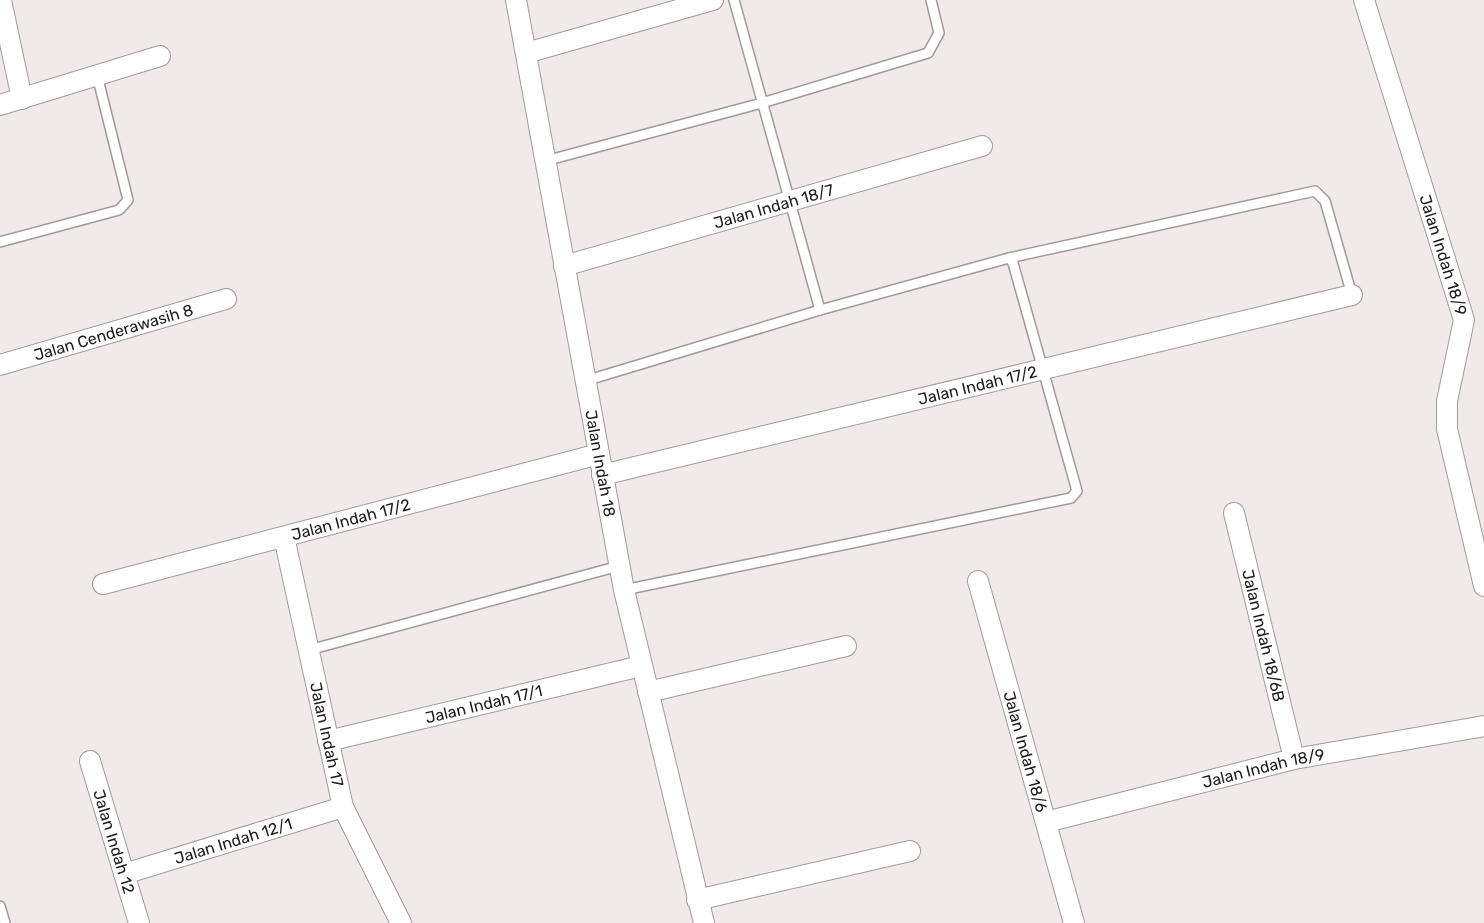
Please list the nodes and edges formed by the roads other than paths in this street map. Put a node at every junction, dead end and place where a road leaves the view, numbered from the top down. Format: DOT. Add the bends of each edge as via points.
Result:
graph roads {
  1 [pos="1,0"];
  2 [pos="516,0"];
  3 [pos="713,0"];
  4 [pos="734,0"];
  5 [pos="931,0"];
  6 [pos="1364,0"];
  7 [pos="526,53"];
  8 [pos="160,56"];
  9 [pos="97,75"];
  10 [pos="22,99"];
  11 [pos="762,103"];
  12 [pos="0,105"];
  13 [pos="982,146"];
  14 [pos="545,161"];
  15 [pos="789,202"];
  16 [pos="0,242"];
  17 [pos="1009,258"];
  18 [pos="564,266"];
  19 [pos="1352,295"];
  20 [pos="226,299"];
  21 [pos="820,310"];
  22 [pos="0,365"];
  23 [pos="1042,369"];
  24 [pos="585,381"];
  25 [pos="599,454"];
  26 [pos="603,475"];
  27 [pos="1234,513"];
  28 [pos="284,537"];
  29 [pos="619,566"];
  30 [pos="978,581"];
  31 [pos="103,584"];
  32 [pos="1484,586"];
  33 [pos="624,590"];
  34 [pos="846,646"];
  35 [pos="309,650"];
  36 [pos="641,666"];
  37 [pos="648,692"];
  38 [pos="1484,726"];
  39 [pos="328,741"];
  40 [pos="1294,759"];
  41 [pos="90,761"];
  42 [pos="342,807"];
  43 [pos="1046,822"];
  44 [pos="910,851"];
  45 [pos="124,874"];
  46 [pos="697,900"];
  47 [pos="0,906"];
  48 [pos="5,923"];
  49 [pos="139,923"];
  50 [pos="401,923"];
  51 [pos="704,923"];
  52 [pos="1074,923"];
  1 -- 10 [label="street"];
  2 -- 7 [label="street, Jalan Indah 18"];
  3 -- 7 [label="street"];
  4 -- 11 [label="lane"];
  5 -- 11 [label="lane" via="939,33 928,53"];
  6 -- 32 [label="street, Jalan Indah 18/9" via="1464,320 1447,401 1448,429"];
  7 -- 14 [label="street, Jalan Indah 18"];
  8 -- 9 [label="street"];
  9 -- 10 [label="street"];
  9 -- 16 [label="lane" via="128,200 119,210"];
  10 -- 12 [label="street"];
  11 -- 14 [label="lane"];
  11 -- 15 [label="lane"];
  13 -- 15 [label="street, Jalan Indah 18/7"];
  14 -- 18 [label="street, Jalan Indah 18"];
  15 -- 18 [label="street, Jalan Indah 18/7"];
  15 -- 21 [label="lane"];
  17 -- 19 [label="lane" via="1316,191 1325,201"];
  17 -- 21 [label="lane"];
  17 -- 23 [label="lane"];
  18 -- 24 [label="street, Jalan Indah 18"];
  19 -- 23 [label="street, Jalan Indah 17/2"];
  20 -- 22 [label="street, Jalan Cenderawasih 8"];
  21 -- 24 [label="lane"];
  23 -- 26 [label="street, Jalan Indah 17/2"];
  23 -- 33 [label="lane" via="1077,491 1071,498"];
  24 -- 25 [label="street, Jalan Indah 18"];
  25 -- 26 [label="street, Jalan Indah 18"];
  25 -- 28 [label="street, Jalan Indah 17/2"];
  26 -- 29 [label="street, Jalan Indah 18"];
  27 -- 40 [label="street, Jalan Indah 18/6B"];
  28 -- 31 [label="street, Jalan Indah 17/2"];
  28 -- 35 [label="street, Jalan Indah 17"];
  29 -- 33 [label="street, Jalan Indah 18"];
  29 -- 35 [label="lane"];
  30 -- 43 [label="street, Jalan Indah 18/6"];
  33 -- 36 [label="street, Jalan Indah 18"];
  34 -- 37 [label="street"];
  35 -- 39 [label="street, Jalan Indah 17"];
  36 -- 37 [label="street, Jalan Indah 18"];
  36 -- 39 [label="street, Jalan Indah 17/1"];
  37 -- 46 [label="street, Jalan Indah 18"];
  38 -- 40 [label="street, Jalan Indah 18/9"];
  39 -- 42 [label="street, Jalan Indah 17"];
  40 -- 43 [label="street, Jalan Indah 18/9"];
  41 -- 45 [label="street, Jalan Indah 12"];
  42 -- 45 [label="street, Jalan Indah 12/1"];
  42 -- 50 [label="street, Jalan Indah 17"];
  43 -- 52 [label="street, Jalan Indah 18/6"];
  44 -- 46 [label="street"];
  45 -- 49 [label="street, Jalan Indah 12"];
  46 -- 51 [label="street, Jalan Indah 18"];
  47 -- 48 [label="lane"];
}
